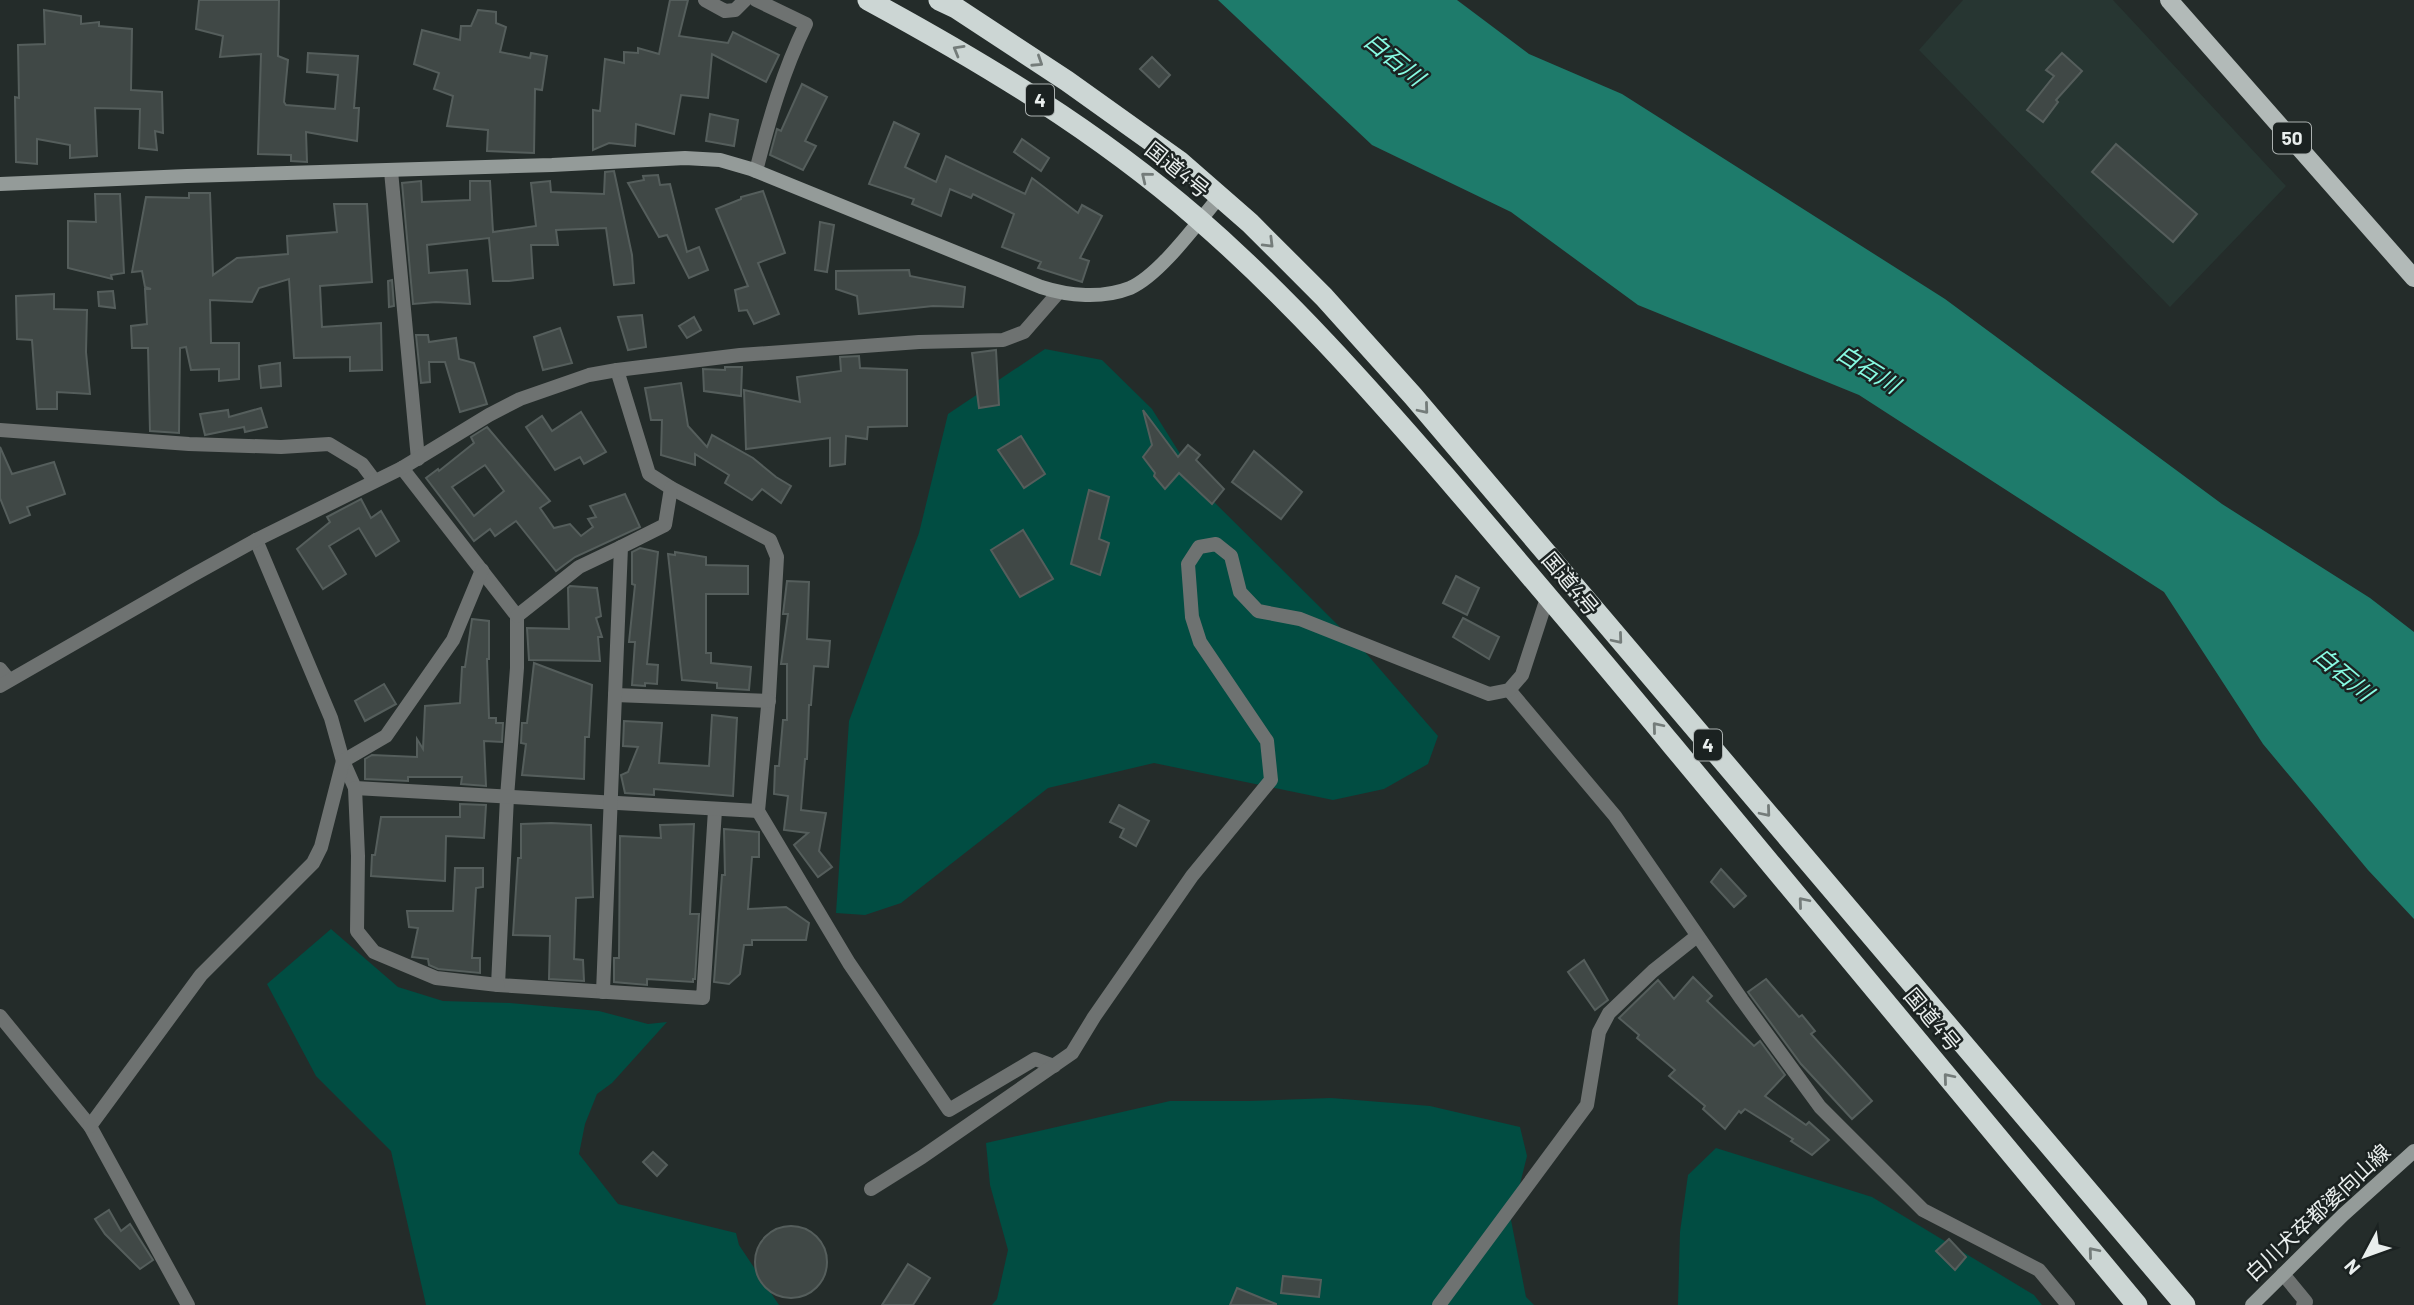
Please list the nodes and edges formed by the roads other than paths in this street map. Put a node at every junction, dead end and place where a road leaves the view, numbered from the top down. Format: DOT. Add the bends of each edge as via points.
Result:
graph roads {
  1 [pos="705,0"];
  2 [pos="745,0"];
  3 [pos="756,0"];
  4 [pos="868,0"];
  5 [pos="939,0"];
  6 [pos="2169,0"];
  7 [pos="391,171"];
  8 [pos="756,171"];
  9 [pos="0,184"];
  10 [pos="1220,196"];
  11 [pos="1199,220"];
  12 [pos="2414,278"];
  13 [pos="1058,293"];
  14 [pos="617,370"];
  15 [pos="0,430"];
  16 [pos="418,459"];
  17 [pos="402,468"];
  18 [pos="374,480"];
  19 [pos="671,488"];
  20 [pos="256,541"];
  21 [pos="621,547"];
  22 [pos="482,570"];
  23 [pos="1548,595"];
  24 [pos="517,616"];
  25 [pos="3,678"];
  26 [pos="1509,690"];
  27 [pos="615,695"];
  28 [pos="769,701"];
  29 [pos="343,761"];
  30 [pos="355,788"];
  31 [pos="507,797"];
  32 [pos="611,802"];
  33 [pos="715,810"];
  34 [pos="758,811"];
  35 [pos="1698,936"];
  36 [pos="498,985"];
  37 [pos="603,992"];
  38 [pos="0,1016"];
  39 [pos="1054,1066"];
  40 [pos="90,1126"];
  41 [pos="2414,1151"];
  42 [pos="871,1189"];
  43 [pos="2283,1274"];
  44 [pos="188,1305"];
  45 [pos="1439,1305"];
  46 [pos="2068,1305"];
  47 [pos="2137,1305"];
  48 [pos="2185,1305"];
  49 [pos="2252,1305"];
  50 [pos="2303,1305"];
  1 -- 2 [label="street" via="725,11 735,10"];
  3 -- 8 [label="street" via="806,24 790,56"];
  11 -- 4 [label="highway, 国道4号 / 4, one-way" via="1048,105"];
  5 -- 10 [label="highway, 国道4号 / 4, one-way" via="1067,81 1178,160"];
  6 -- 12 [label="main road, 50"];
  7 -- 8 [label="street" via="685,158 720,160"];
  7 -- 9 [label="street"];
  7 -- 16 [label="street"];
  8 -- 13 [label="street"];
  10 -- 11 [label="street"];
  10 -- 48 [label="highway, 国道4号 / 4, one-way" via="1324,297 1413,396"];
  11 -- 13 [label="street" via="1161,265 1132,287 1099,296"];
  11 -- 23 [label="highway, 国道4号 / 4" via="1359,378"];
  13 -- 14 [label="street" via="1024,332 1003,340 740,355"];
  14 -- 16 [label="street" via="520,400"];
  14 -- 19 [label="street" via="649,474"];
  15 -- 18 [label="street" via="281,447 329,444 362,464"];
  16 -- 17 [label="street"];
  17 -- 18 [label="street"];
  17 -- 22 [label="street"];
  18 -- 20 [label="street"];
  19 -- 21 [label="street" via="665,525"];
  19 -- 28 [label="street" via="770,540 777,557"];
  20 -- 25 [label="street"];
  20 -- 29 [label="street" via="331,718"];
  21 -- 24 [label="street" via="579,567"];
  21 -- 27 [label="street"];
  22 -- 24 [label="street"];
  22 -- 29 [label="street" via="453,640 386,736"];
  23 -- 26 [label="street" via="1522,675"];
  47 -- 23 [label="highway, 国道4号 / 4, one-way"];
  24 -- 31 [label="street"];
  26 -- 35 [label="street" via="1615,816"];
  26 -- 39 [label="street" via="1489,694 1300,619 1258,611 1240,593 1231,556 1216,544 1199,547 1188,564 1192,617 1200,642 1267,741 1271,780 1192,876 1072,1053"];
  27 -- 28 [label="street"];
  27 -- 32 [label="street"];
  28 -- 34 [label="street"];
  29 -- 30 [label="street"];
  29 -- 40 [label="street" via="313,863 201,975"];
  30 -- 31 [label="street"];
  30 -- 36 [label="street" via="357,931 374,952 436,978"];
  31 -- 32 [label="street"];
  31 -- 36 [label="street"];
  32 -- 33 [label="street"];
  32 -- 37 [label="street"];
  33 -- 34 [label="street"];
  33 -- 37 [label="street" via="703,998"];
  34 -- 39 [label="street" via="849,963 948,1110 1035,1059"];
  35 -- 45 [label="street" via="1609,1013 1599,1032 1587,1105"];
  35 -- 46 [label="street" via="1820,1107 1885,1173 1923,1210 2039,1270"];
  36 -- 37 [label="street"];
  38 -- 40 [label="street"];
  39 -- 42 [label="street"];
  40 -- 44 [label="street"];
  41 -- 43 [label="street, 白川犬卒都婆向山線"];
  43 -- 49 [label="street, 白川犬卒都婆向山線"];
  43 -- 50 [label="street" via="2306,1302"];
}
